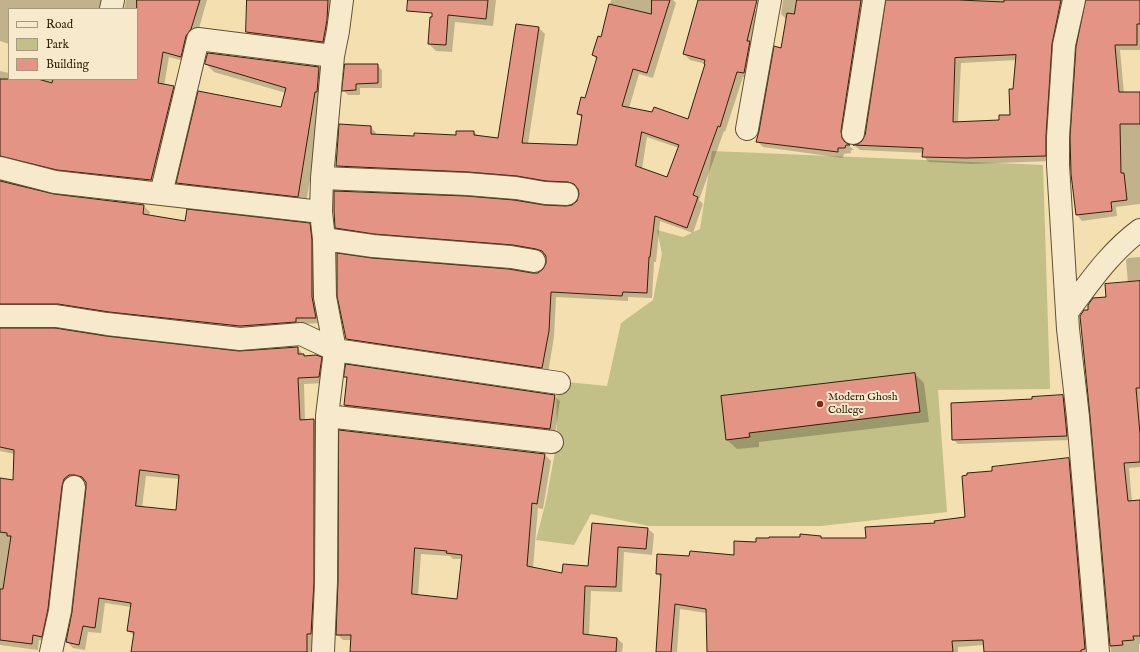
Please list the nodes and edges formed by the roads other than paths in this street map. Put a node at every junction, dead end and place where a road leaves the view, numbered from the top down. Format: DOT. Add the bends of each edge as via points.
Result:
graph roads {
  1 [pos="342,0"];
  2 [pos="770,0"];
  3 [pos="874,0"];
  4 [pos="1074,0"];
  5 [pos="333,56"];
  6 [pos="747,129"];
  7 [pos="853,133"];
  8 [pos="0,168"];
  9 [pos="322,178"];
  10 [pos="161,194"];
  11 [pos="567,194"];
  12 [pos="321,212"];
  13 [pos="1140,230"];
  14 [pos="324,239"];
  15 [pos="534,261"];
  16 [pos="1068,311"];
  17 [pos="0,316"];
  18 [pos="335,350"];
  19 [pos="559,383"];
  20 [pos="327,416"];
  21 [pos="552,442"];
  22 [pos="74,487"];
  23 [pos="51,652"];
  24 [pos="323,652"];
  25 [pos="1098,652"];
  1 -- 5 [label="street"];
  2 -- 6 [label="street"];
  3 -- 7 [label="street"];
  4 -- 16 [label="street" via="1064,45 1058,137"];
  5 -- 9 [label="street"];
  5 -- 10 [label="street" via="198,39"];
  8 -- 10 [label="street" via="55,182"];
  9 -- 11 [label="street" via="467,184"];
  9 -- 12 [label="street"];
  10 -- 12 [label="street"];
  12 -- 14 [label="street"];
  13 -- 16 [label="street" via="1115,251 1096,272"];
  14 -- 15 [label="street"];
  14 -- 18 [label="street" via="325,297"];
  16 -- 25 [label="street"];
  17 -- 18 [label="street" via="56,316 240,338 301,334"];
  18 -- 19 [label="street"];
  18 -- 20 [label="street"];
  20 -- 21 [label="street"];
  20 -- 24 [label="street"];
  22 -- 23 [label="street" via="60,611"];
}
